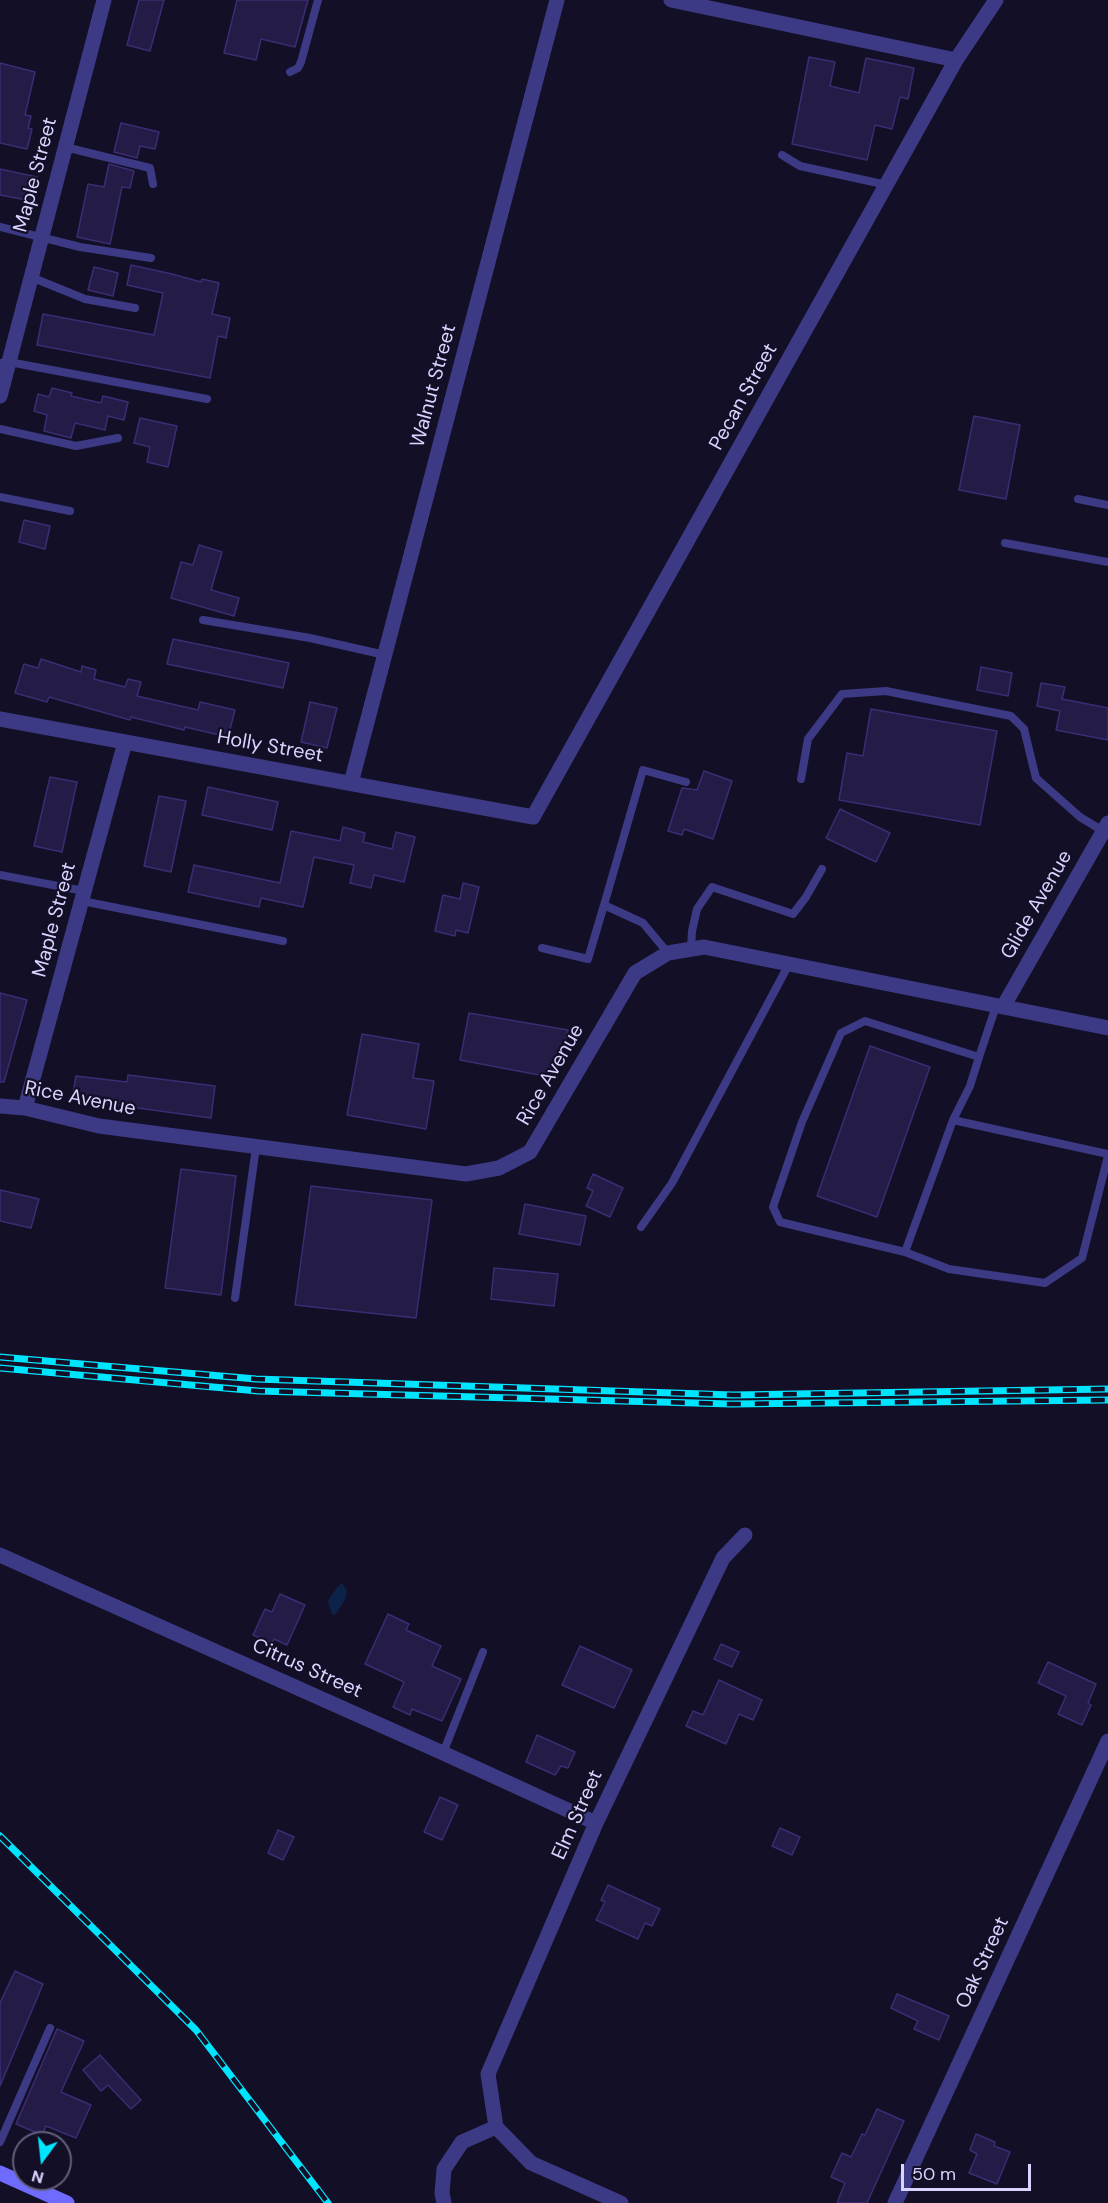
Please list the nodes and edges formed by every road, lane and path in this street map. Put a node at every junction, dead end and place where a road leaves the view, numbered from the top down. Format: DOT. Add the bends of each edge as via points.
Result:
graph roads {
  1 [pos="104,0"];
  2 [pos="318,0"];
  3 [pos="557,0"];
  4 [pos="671,0"];
  5 [pos="996,0"];
  6 [pos="956,60"];
  7 [pos="290,72"];
  8 [pos="65,147"];
  9 [pos="782,155"];
  10 [pos="153,184"];
  11 [pos="886,185"];
  12 [pos="0,227"];
  13 [pos="42,237"];
  14 [pos="151,258"];
  15 [pos="31,277"];
  16 [pos="135,308"];
  17 [pos="4,362"];
  18 [pos="0,396"];
  19 [pos="207,399"];
  20 [pos="0,429"];
  21 [pos="117,438"];
  22 [pos="0,497"];
  23 [pos="1078,499"];
  24 [pos="1108,505"];
  25 [pos="69,511"];
  26 [pos="1005,543"];
  27 [pos="1108,562"];
  28 [pos="203,620"];
  29 [pos="385,655"];
  30 [pos="0,719"];
  31 [pos="125,742"];
  32 [pos="801,779"];
  33 [pos="686,782"];
  34 [pos="351,783"];
  35 [pos="533,817"];
  36 [pos="1106,827"];
  37 [pos="822,869"];
  38 [pos="0,875"];
  39 [pos="83,896"];
  40 [pos="604,905"];
  41 [pos="283,941"];
  42 [pos="542,948"];
  43 [pos="691,949"];
  44 [pos="668,953"];
  45 [pos="789,964"];
  46 [pos="1000,1006"];
  47 [pos="1108,1028"];
  48 [pos="979,1057"];
  49 [pos="0,1106"];
  50 [pos="25,1108"];
  51 [pos="953,1120"];
  52 [pos="256,1147"];
  53 [pos="1108,1155"];
  54 [pos="641,1227"];
  55 [pos="905,1252"];
  56 [pos="235,1298"];
  57 [pos="746,1535"];
  58 [pos="0,1555"];
  59 [pos="483,1652"];
  60 [pos="1108,1741"];
  61 [pos="443,1753"];
  62 [pos="596,1823"];
  63 [pos="50,2028"];
  64 [pos="496,2127"];
  65 [pos="0,2142"];
  66 [pos="0,2173"];
  67 [pos="67,2203"];
  68 [pos="444,2203"];
  69 [pos="621,2203"];
  70 [pos="895,2203"];
  1 -- 8 [label="street, Maple Street"];
  2 -- 7 [label="lane" via="298,68"];
  3 -- 29 [label="street, Walnut Street"];
  4 -- 6 [label="street"];
  5 -- 6 [label="street, Pecan Street"];
  6 -- 11 [label="street, Pecan Street"];
  8 -- 10 [label="lane" via="150,168"];
  8 -- 13 [label="street, Maple Street"];
  9 -- 11 [label="lane" via="801,166"];
  11 -- 35 [label="street, Pecan Street"];
  12 -- 13 [label="lane"];
  13 -- 14 [label="lane"];
  13 -- 15 [label="street, Maple Street"];
  15 -- 16 [label="lane" via="85,299"];
  15 -- 17 [label="street, Maple Street"];
  17 -- 18 [label="street, Maple Street"];
  17 -- 19 [label="lane"];
  20 -- 21 [label="lane" via="76,446"];
  22 -- 25 [label="lane"];
  23 -- 24 [label="lane"];
  26 -- 27 [label="lane"];
  28 -- 29 [label="lane"];
  29 -- 34 [label="street, Walnut Street"];
  30 -- 31 [label="street, Holly Street"];
  31 -- 34 [label="street, Holly Street"];
  31 -- 39 [label="street, Maple Street"];
  32 -- 36 [label="lane" via="808,739 842,694 886,691 1011,716 1024,729 1036,778 1080,817"];
  33 -- 40 [label="lane" via="643,770"];
  34 -- 35 [label="street, Holly Street"];
  36 -- 46 [label="street, Glide Avenue"];
  37 -- 43 [label="lane" via="793,914 712,887 698,909"];
  38 -- 39 [label="lane"];
  39 -- 41 [label="lane"];
  39 -- 50 [label="street, Maple Street"];
  40 -- 42 [label="lane" via="588,959"];
  40 -- 44 [label="lane" via="643,923"];
  43 -- 44 [label="street, Rice Avenue"];
  43 -- 45 [label="street, Rice Avenue" via="704,947"];
  44 -- 52 [label="street, Rice Avenue" via="635,973 530,1152 499,1168 465,1174"];
  45 -- 46 [label="street, Rice Avenue"];
  45 -- 54 [label="lane" via="672,1183"];
  46 -- 47 [label="street, Rice Avenue"];
  46 -- 48 [label="lane"];
  48 -- 51 [label="lane"];
  48 -- 55 [label="lane" via="865,1021 842,1034 802,1122 773,1207 780,1222"];
  49 -- 50 [label="street, Rice Avenue"];
  50 -- 52 [label="street, Rice Avenue" via="99,1126"];
  51 -- 53 [label="lane"];
  51 -- 55 [label="lane"];
  52 -- 56 [label="lane"];
  53 -- 55 [label="lane" via="1082,1258 1045,1283 949,1269"];
  57 -- 62 [label="street, Elm Street" via="723,1558"];
  58 -- 61 [label="street, Citrus Street"];
  59 -- 61 [label="lane"];
  60 -- 70 [label="street, Oak Street"];
  61 -- 62 [label="street, Citrus Street"];
  62 -- 64 [label="street, Elm Street" via="488,2074"];
  63 -- 65 [label="lane"];
  64 -- 68 [label="street" via="462,2142 444,2169"];
  64 -- 69 [label="street" via="531,2163"];
  66 -- 67 [label="main road"];
}
